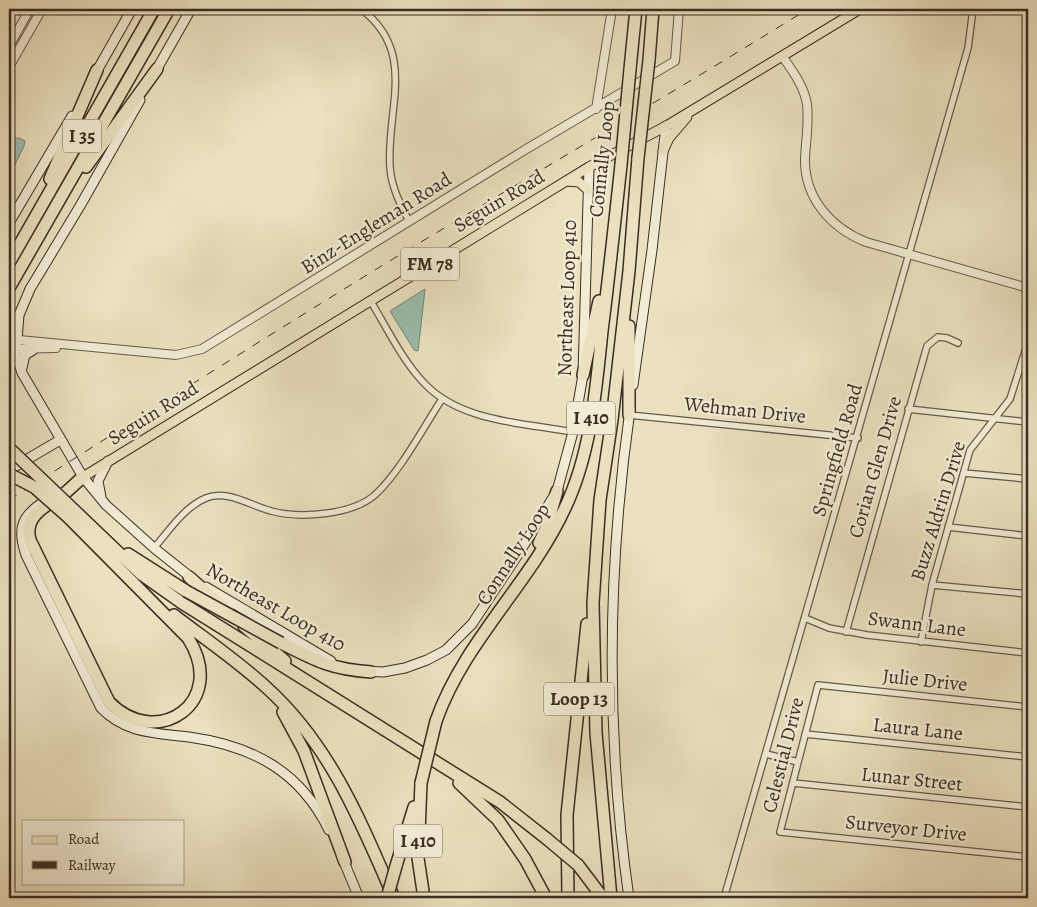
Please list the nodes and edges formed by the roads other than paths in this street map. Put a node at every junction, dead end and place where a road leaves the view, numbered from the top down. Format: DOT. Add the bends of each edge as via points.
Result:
graph roads {
  1 [pos="30,9"];
  2 [pos="42,9"];
  3 [pos="132,9"];
  4 [pos="154,9"];
  5 [pos="169,9"];
  6 [pos="191,9"];
  7 [pos="361,9"];
  8 [pos="612,9"];
  9 [pos="636,9"];
  10 [pos="653,9"];
  11 [pos="679,9"];
  12 [pos="860,9"];
  13 [pos="973,9"];
  14 [pos="9,46"];
  15 [pos="782,56"];
  16 [pos="9,67"];
  17 [pos="157,69"];
  18 [pos="97,70"];
  19 [pos="596,109"];
  20 [pos="693,110"];
  21 [pos="666,126"];
  22 [pos="663,151"];
  23 [pos="589,167"];
  24 [pos="565,181"];
  25 [pos="588,190"];
  26 [pos="51,215"];
  27 [pos="409,221"];
  28 [pos="9,222"];
  29 [pos="612,246"];
  30 [pos="909,253"];
  31 [pos="9,258"];
  32 [pos="9,263"];
  33 [pos="629,271"];
  34 [pos="9,288"];
  35 [pos="1028,288"];
  36 [pos="370,300"];
  37 [pos="12,339"];
  38 [pos="1028,342"];
  39 [pos="958,343"];
  40 [pos="78,347"];
  41 [pos="12,350"];
  42 [pos="33,350"];
  43 [pos="1026,354"];
  44 [pos="9,361"];
  45 [pos="22,373"];
  46 [pos="582,375"];
  47 [pos="442,399"];
  48 [pos="908,409"];
  49 [pos="629,414"];
  50 [pos="994,418"];
  51 [pos="1028,422"];
  52 [pos="573,432"];
  53 [pos="858,438"];
  54 [pos="60,440"];
  55 [pos="9,448"];
  56 [pos="108,461"];
  57 [pos="9,470"];
  58 [pos="964,473"];
  59 [pos="9,474"];
  60 [pos="83,477"];
  61 [pos="1028,479"];
  62 [pos="557,491"];
  63 [pos="101,499"];
  64 [pos="600,500"];
  65 [pos="71,514"];
  66 [pos="948,527"];
  67 [pos="97,534"];
  68 [pos="1028,536"];
  69 [pos="154,548"];
  70 [pos="524,575"];
  71 [pos="189,577"];
  72 [pos="932,585"];
  73 [pos="139,588"];
  74 [pos="1028,594"];
  75 [pos="805,618"];
  76 [pos="846,632"];
  77 [pos="921,642"];
  78 [pos="1028,653"];
  79 [pos="371,672"];
  80 [pos="818,685"];
  81 [pos="317,688"];
  82 [pos="268,689"];
  83 [pos="1028,707"];
  84 [pos="805,734"];
  85 [pos="766,754"];
  86 [pos="1028,757"];
  87 [pos="798,762"];
  88 [pos="436,764"];
  89 [pos="793,783"];
  90 [pos="421,784"];
  91 [pos="1028,807"];
  92 [pos="780,832"];
  93 [pos="1028,857"];
  94 [pos="345,862"];
  95 [pos="359,898"];
  96 [pos="387,898"];
  97 [pos="394,898"];
  98 [pos="424,898"];
  99 [pos="546,898"];
  100 [pos="568,898"];
  101 [pos="603,898"];
  102 [pos="612,898"];
  103 [pos="629,898"];
  104 [pos="724,898"];
  1 -- 14 [label="street"];
  2 -- 16 [label="street"];
  3 -- 18 [label="main road"];
  4 -- 32 [label="highway, I 35"];
  5 -- 26 [label="highway, I 35"];
  6 -- 17 [label="main road, Northeast Loop 410"];
  7 -- 27 [label="street" via="382,32 396,67 390,170 400,205"];
  8 -- 19 [label="street"];
  9 -- 29 [label="highway, Connally Loop / I 410, bridge"];
  10 -- 33 [label="highway, Connally Loop / I 410, bridge"];
  11 -- 19 [label="street, Binz-Engleman Road" via="675,61"];
  12 -- 15 [label="main road, Seguin Road / FM 78"];
  13 -- 30 [label="street, Springfield Road" via="968,48"];
  15 -- 20 [label="main road, Seguin Road / FM 78"];
  15 -- 30 [label="street" via="796,76 807,103 808,184 821,209 850,235 874,245"];
  17 -- 26 [label="highway"];
  17 -- 37 [label="main road, Northeast Loop 410" via="30,289"];
  18 -- 28 [label="main road"];
  18 -- 31 [label="highway" via="48,184"];
  19 -- 27 [label="street, Binz-Engleman Road"];
  20 -- 21 [label="main road, Seguin Road / FM 78"];
  20 -- 22 [label="main road" via="669,138"];
  21 -- 22 [label="main road"];
  21 -- 23 [label="main road, Seguin Road / FM 78"];
  22 -- 49 [label="main road"];
  23 -- 24 [label="main road, Seguin Road / FM 78"];
  23 -- 25 [label="main road, Northeast Loop 410"];
  24 -- 25 [label="main road" via="579,182"];
  24 -- 36 [label="main road, Seguin Road / FM 78"];
  25 -- 46 [label="main road, Northeast Loop 410"];
  26 -- 34 [label="highway, I 35"];
  27 -- 40 [label="street, Binz-Engleman Road" via="202,349 176,355"];
  29 -- 46 [label="highway"];
  29 -- 70 [label="highway, Connally Loop / I 410" via="590,425 580,471 554,530"];
  30 -- 35 [label="street"];
  30 -- 53 [label="street, Springfield Road"];
  33 -- 49 [label="highway"];
  33 -- 64 [label="highway, Connally Loop / I 410"];
  36 -- 47 [label="street" via="417,376"];
  36 -- 56 [label="main road, Seguin Road / FM 78"];
  37 -- 40 [label="street, Binz-Engleman Road"];
  37 -- 41 [label="main road, Northeast Loop 410"];
  38 -- 43 [label="street, Buzz Aldrin Drive"];
  39 -- 48 [label="street, Corian Glen Drive" via="938,337 927,346"];
  40 -- 42 [label="street, Binz-Engleman Road"];
  41 -- 42 [label="street, Binz-Engleman Road"];
  41 -- 45 [label="main road, Northeast Loop 410"];
  42 -- 45 [label="main road" via="24,356"];
  43 -- 50 [label="street, Buzz Aldrin Drive" via="1014,392"];
  44 -- 45 [label="main road"];
  45 -- 54 [label="main road, Northeast Loop 410"];
  46 -- 52 [label="main road, Northeast Loop 410"];
  47 -- 52 [label="street" via="475,414"];
  47 -- 69 [label="street" via="389,479 368,499 328,513 302,515 272,511 214,495 199,501 184,513"];
  48 -- 50 [label="street"];
  48 -- 76 [label="street, Corian Glen Drive"];
  49 -- 53 [label="street, Wehman Drive"];
  49 -- 103 [label="main road" via="616,553 612,675 616,782"];
  50 -- 51 [label="street"];
  50 -- 58 [label="street, Buzz Aldrin Drive" via="970,450"];
  52 -- 62 [label="main road, Northeast Loop 410"];
  53 -- 75 [label="street, Springfield Road"];
  54 -- 57 [label="main road"];
  54 -- 60 [label="main road, Northeast Loop 410"];
  55 -- 65 [label="highway, bridge"];
  56 -- 60 [label="main road, FM 78"];
  56 -- 63 [label="main road" via="98,481"];
  58 -- 61 [label="street"];
  58 -- 66 [label="street, Buzz Aldrin Drive"];
  59 -- 65 [label="highway, bridge" via="34,487"];
  60 -- 63 [label="main road, Northeast Loop 410"];
  60 -- 73 [label="highway" via="38,511 29,525 30,540 109,702 133,719 160,721 192,704 198,694 201,669 195,648 188,638"];
  60 -- 94 [label="main road" via="34,508 20,535 26,555 101,708 131,728 215,741 270,763 299,786 314,804"];
  62 -- 70 [label="highway" via="547,526"];
  62 -- 79 [label="main road, Northeast Loop 410" via="472,624 446,650 405,668"];
  63 -- 69 [label="main road, Northeast Loop 410"];
  64 -- 100 [label="highway, Loop 13" via="567,815"];
  64 -- 102 [label="highway, Connally Loop / I 410" via="593,603 594,674 600,782"];
  65 -- 67 [label="highway"];
  65 -- 73 [label="highway"];
  66 -- 68 [label="street"];
  66 -- 72 [label="street, Buzz Aldrin Drive"];
  67 -- 79 [label="highway, bridge" via="186,591 281,643 328,666"];
  67 -- 81 [label="highway" via="140,574"];
  69 -- 71 [label="main road, Northeast Loop 410"];
  70 -- 90 [label="highway, Connally Loop / I 410, bridge" via="461,665 436,721"];
  71 -- 79 [label="main road, Northeast Loop 410" via="322,656 349,668"];
  71 -- 81 [label="highway"];
  72 -- 74 [label="street"];
  72 -- 77 [label="street, Buzz Aldrin Drive"];
  73 -- 82 [label="highway"];
  75 -- 76 [label="street, Swann Lane"];
  75 -- 85 [label="street, Springfield Road"];
  76 -- 77 [label="street, Swann Lane"];
  77 -- 78 [label="street, Swann Lane"];
  80 -- 83 [label="street, Julie Drive"];
  80 -- 84 [label="street, Celestial Drive"];
  81 -- 88 [label="highway"];
  82 -- 94 [label="highway" via="304,751"];
  82 -- 97 [label="highway" via="328,761 349,796"];
  84 -- 86 [label="street, Laura Lane"];
  84 -- 87 [label="street, Celestial Drive"];
  85 -- 87 [label="street"];
  85 -- 104 [label="street, Springfield Road"];
  87 -- 89 [label="street, Celestial Drive"];
  88 -- 99 [label="highway" via="498,820 525,859"];
  88 -- 101 [label="highway, bridge" via="500,802 547,839 578,865"];
  89 -- 91 [label="street, Lunar Street"];
  89 -- 92 [label="street, Celestial Drive"];
  90 -- 96 [label="highway, bridge"];
  90 -- 98 [label="highway, Connally Loop / I 410" via="418,858"];
  92 -- 93 [label="street, Surveyor Drive"];
  94 -- 95 [label="main road"];
}
